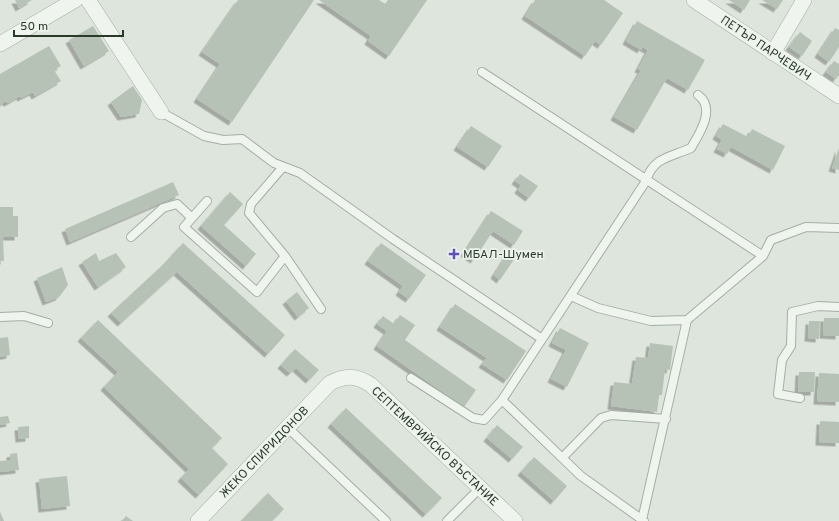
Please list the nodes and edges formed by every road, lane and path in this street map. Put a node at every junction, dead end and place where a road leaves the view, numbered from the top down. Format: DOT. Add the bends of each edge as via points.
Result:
graph roads {
  1 [pos="75,0"];
  2 [pos="88,0"];
  3 [pos="694,0"];
  4 [pos="804,0"];
  5 [pos="0,44"];
  6 [pos="773,53"];
  7 [pos="482,72"];
  8 [pos="698,95"];
  9 [pos="839,96"];
  10 [pos="161,112"];
  11 [pos="283,167"];
  12 [pos="646,181"];
  13 [pos="207,201"];
  14 [pos="192,218"];
  15 [pos="839,228"];
  16 [pos="131,237"];
  17 [pos="285,256"];
  18 [pos="763,256"];
  19 [pos="570,296"];
  20 [pos="839,307"];
  21 [pos="321,309"];
  22 [pos="0,318"];
  23 [pos="687,320"];
  24 [pos="48,323"];
  25 [pos="542,339"];
  26 [pos="411,378"];
  27 [pos="330,383"];
  28 [pos="800,398"];
  29 [pos="502,400"];
  30 [pos="666,419"];
  31 [pos="288,428"];
  32 [pos="563,457"];
  33 [pos="480,488"];
  34 [pos="643,520"];
  35 [pos="198,521"];
  36 [pos="386,521"];
  37 [pos="447,521"];
  38 [pos="515,521"];
  1 -- 5 [label="street"];
  2 -- 10 [label="street"];
  3 -- 6 [label="street, ПЕТЪР ПАРЧЕВИЧ"];
  4 -- 6 [label="street"];
  6 -- 9 [label="street, ПЕТЪР ПАРЧЕВИЧ"];
  7 -- 12 [label="lane"];
  8 -- 12 [label="lane" via="704,99 707,108 706,120 694,144 691,148 658,160 649,171"];
  10 -- 11 [label="lane" via="204,136 224,140 242,139"];
  11 -- 17 [label="lane" via="251,204 249,213"];
  11 -- 25 [label="lane" via="300,173 392,239"];
  12 -- 18 [label="lane"];
  12 -- 19 [label="lane"];
  13 -- 14 [label="lane"];
  14 -- 16 [label="lane" via="177,204 163,208"];
  14 -- 17 [label="lane" via="184,227 257,292"];
  15 -- 18 [label="lane" via="806,227 771,240"];
  17 -- 21 [label="lane"];
  18 -- 23 [label="lane"];
  19 -- 23 [label="lane" via="598,308 651,321"];
  19 -- 25 [label="lane"];
  20 -- 28 [label="lane" via="818,306 792,312 791,346 782,360 778,394"];
  22 -- 24 [label="lane" via="24,316"];
  23 -- 30 [label="lane"];
  25 -- 29 [label="lane"];
  26 -- 29 [label="lane" via="473,418 484,420"];
  27 -- 31 [label="street, ЖЕКО СПИРИДОНОВ"];
  27 -- 33 [label="street, СЕПТЕМВРИЙСКО ВЪСТАНИЕ" via="351,376 371,385"];
  29 -- 32 [label="lane"];
  30 -- 32 [label="lane" via="611,415 602,418"];
  30 -- 34 [label="lane" via="646,496"];
  31 -- 35 [label="street, ЖЕКО СПИРИДОНОВ"];
  31 -- 36 [label="lane"];
  32 -- 34 [label="lane" via="581,476"];
  33 -- 37 [label="lane"];
  33 -- 38 [label="street, СЕПТЕМВРИЙСКО ВЪСТАНИЕ"];
}
